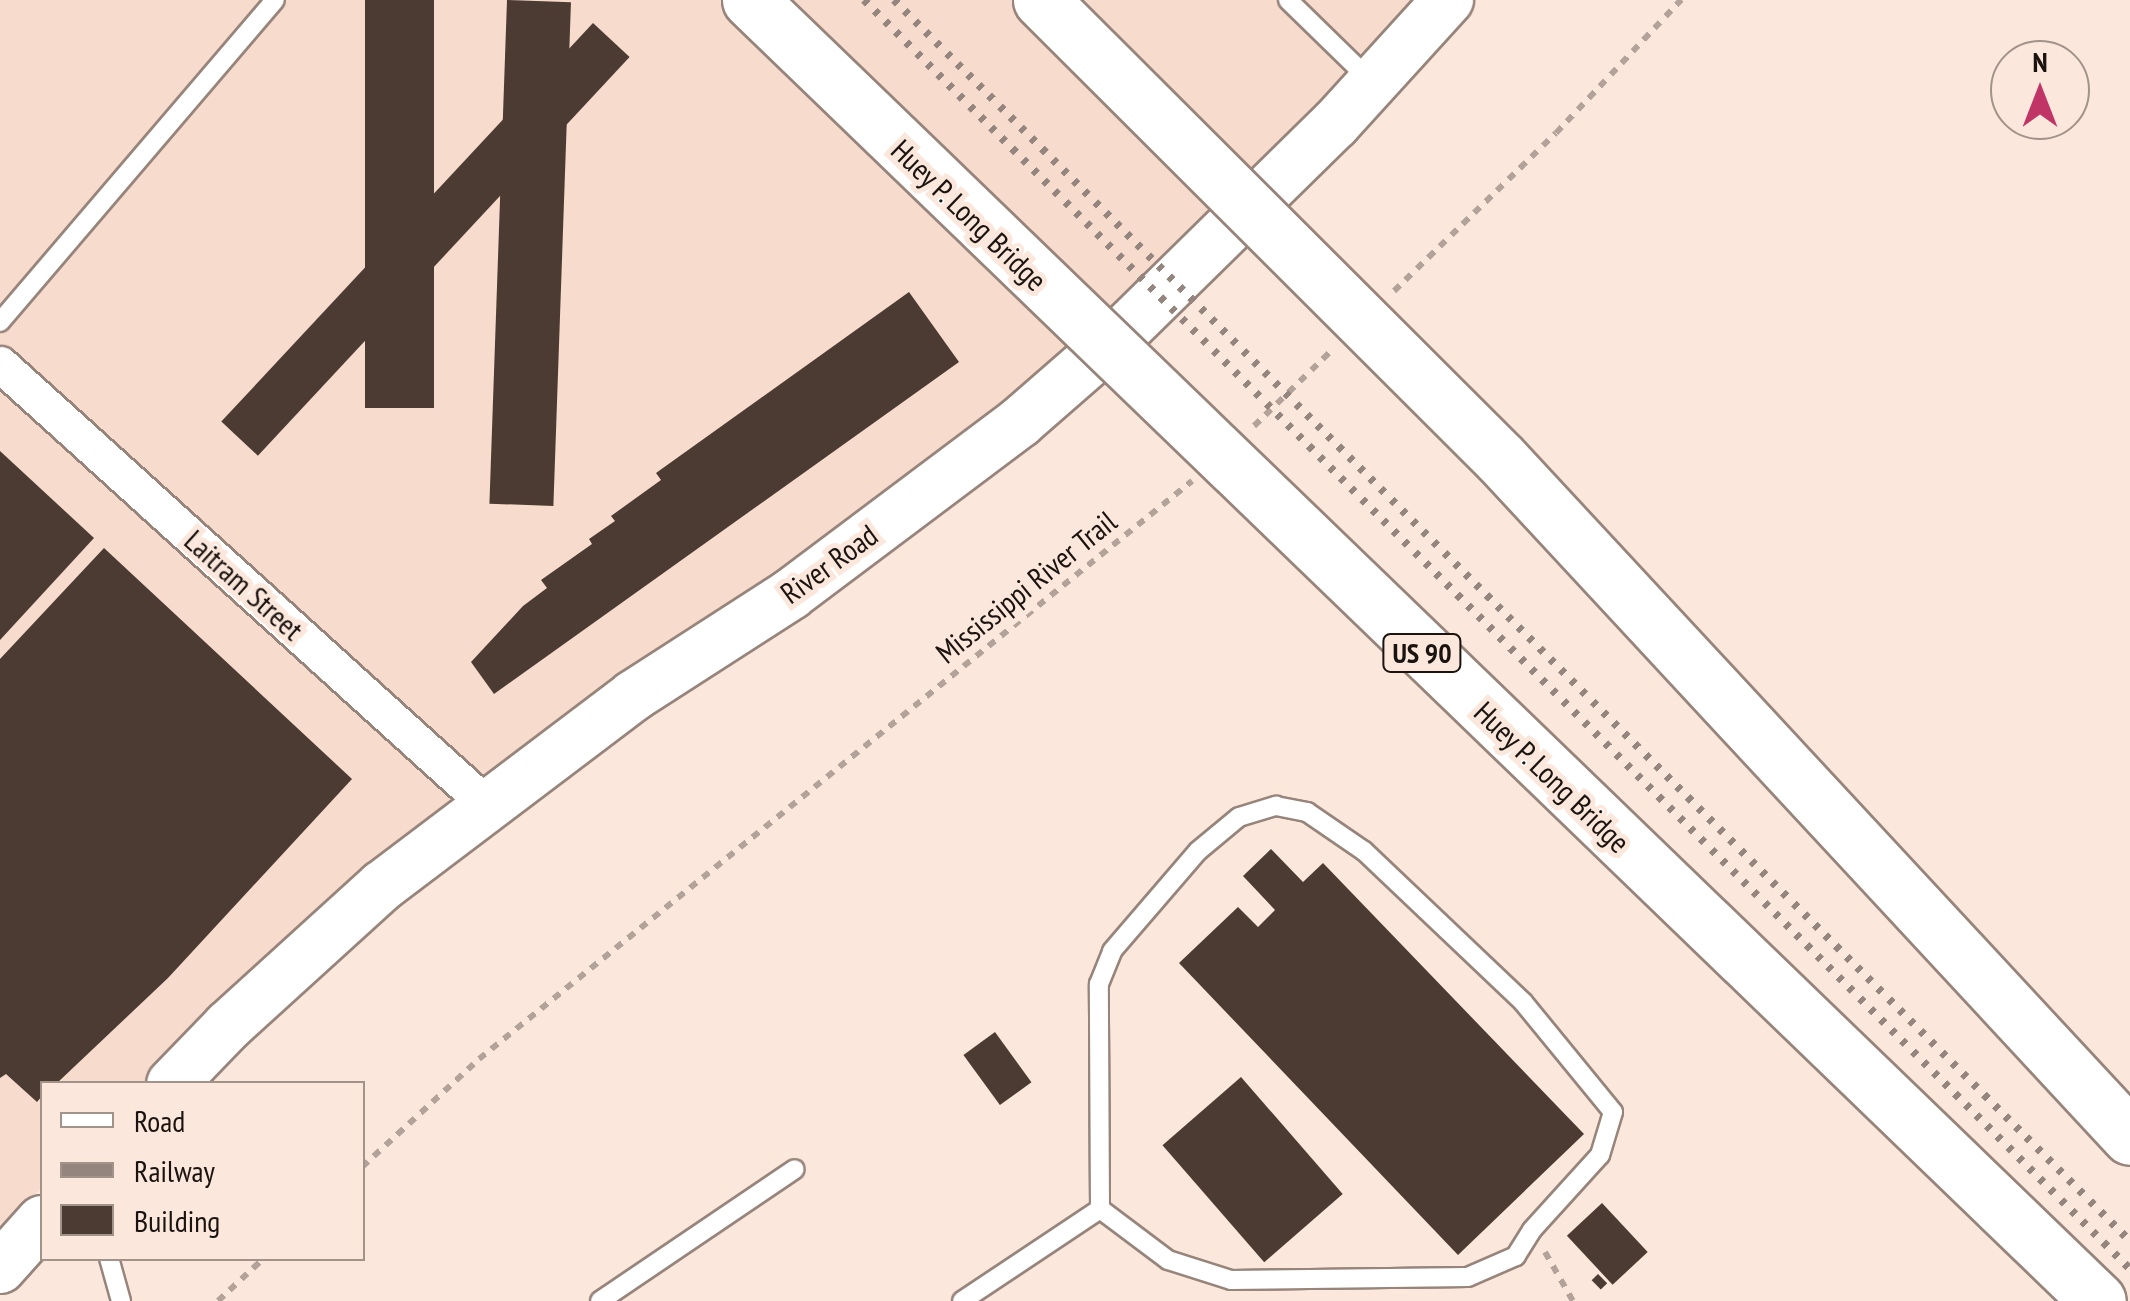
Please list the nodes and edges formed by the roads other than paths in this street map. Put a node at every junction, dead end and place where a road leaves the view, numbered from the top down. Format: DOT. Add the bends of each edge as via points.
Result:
graph roads {
  1 [pos="274,0"];
  2 [pos="750,0"];
  3 [pos="1041,0"];
  4 [pos="1288,0"];
  5 [pos="1448,0"];
  6 [pos="1373,82"];
  7 [pos="0,322"];
  8 [pos="0,364"];
  9 [pos="487,805"];
  10 [pos="175,1081"];
  11 [pos="2130,1137"];
  12 [pos="795,1169"];
  13 [pos="1100,1209"];
  14 [pos="40,1223"];
  15 [pos="110,1261"];
  16 [pos="0,1268"];
  17 [pos="121,1301"];
  18 [pos="600,1301"];
  19 [pos="962,1301"];
  20 [pos="2098,1301"];
  1 -- 7 [label="lane"];
  2 -- 20 [label="highway, Huey P. Long Bridge / US 90, bridge"];
  3 -- 11 [label="highway, bridge" via="1500,458"];
  4 -- 6 [label="lane"];
  5 -- 6 [label="main road, River Road"];
  6 -- 9 [label="main road, River Road" via="1123,332 1020,422 791,594 633,696"];
  8 -- 9 [label="street, Laitram Street"];
  9 -- 10 [label="main road, River Road" via="382,886"];
  12 -- 18 [label="lane"];
  13 -- 13 [label="lane" via="1168,1260 1231,1280 1468,1277 1516,1256 1600,1155 1613,1112 1523,1002 1364,851 1308,812 1276,806 1239,817 1198,851 1112,951 1100,984"];
  13 -- 19 [label="lane"];
  14 -- 16 [label="main road"];
  15 -- 17 [label="lane"];
}
